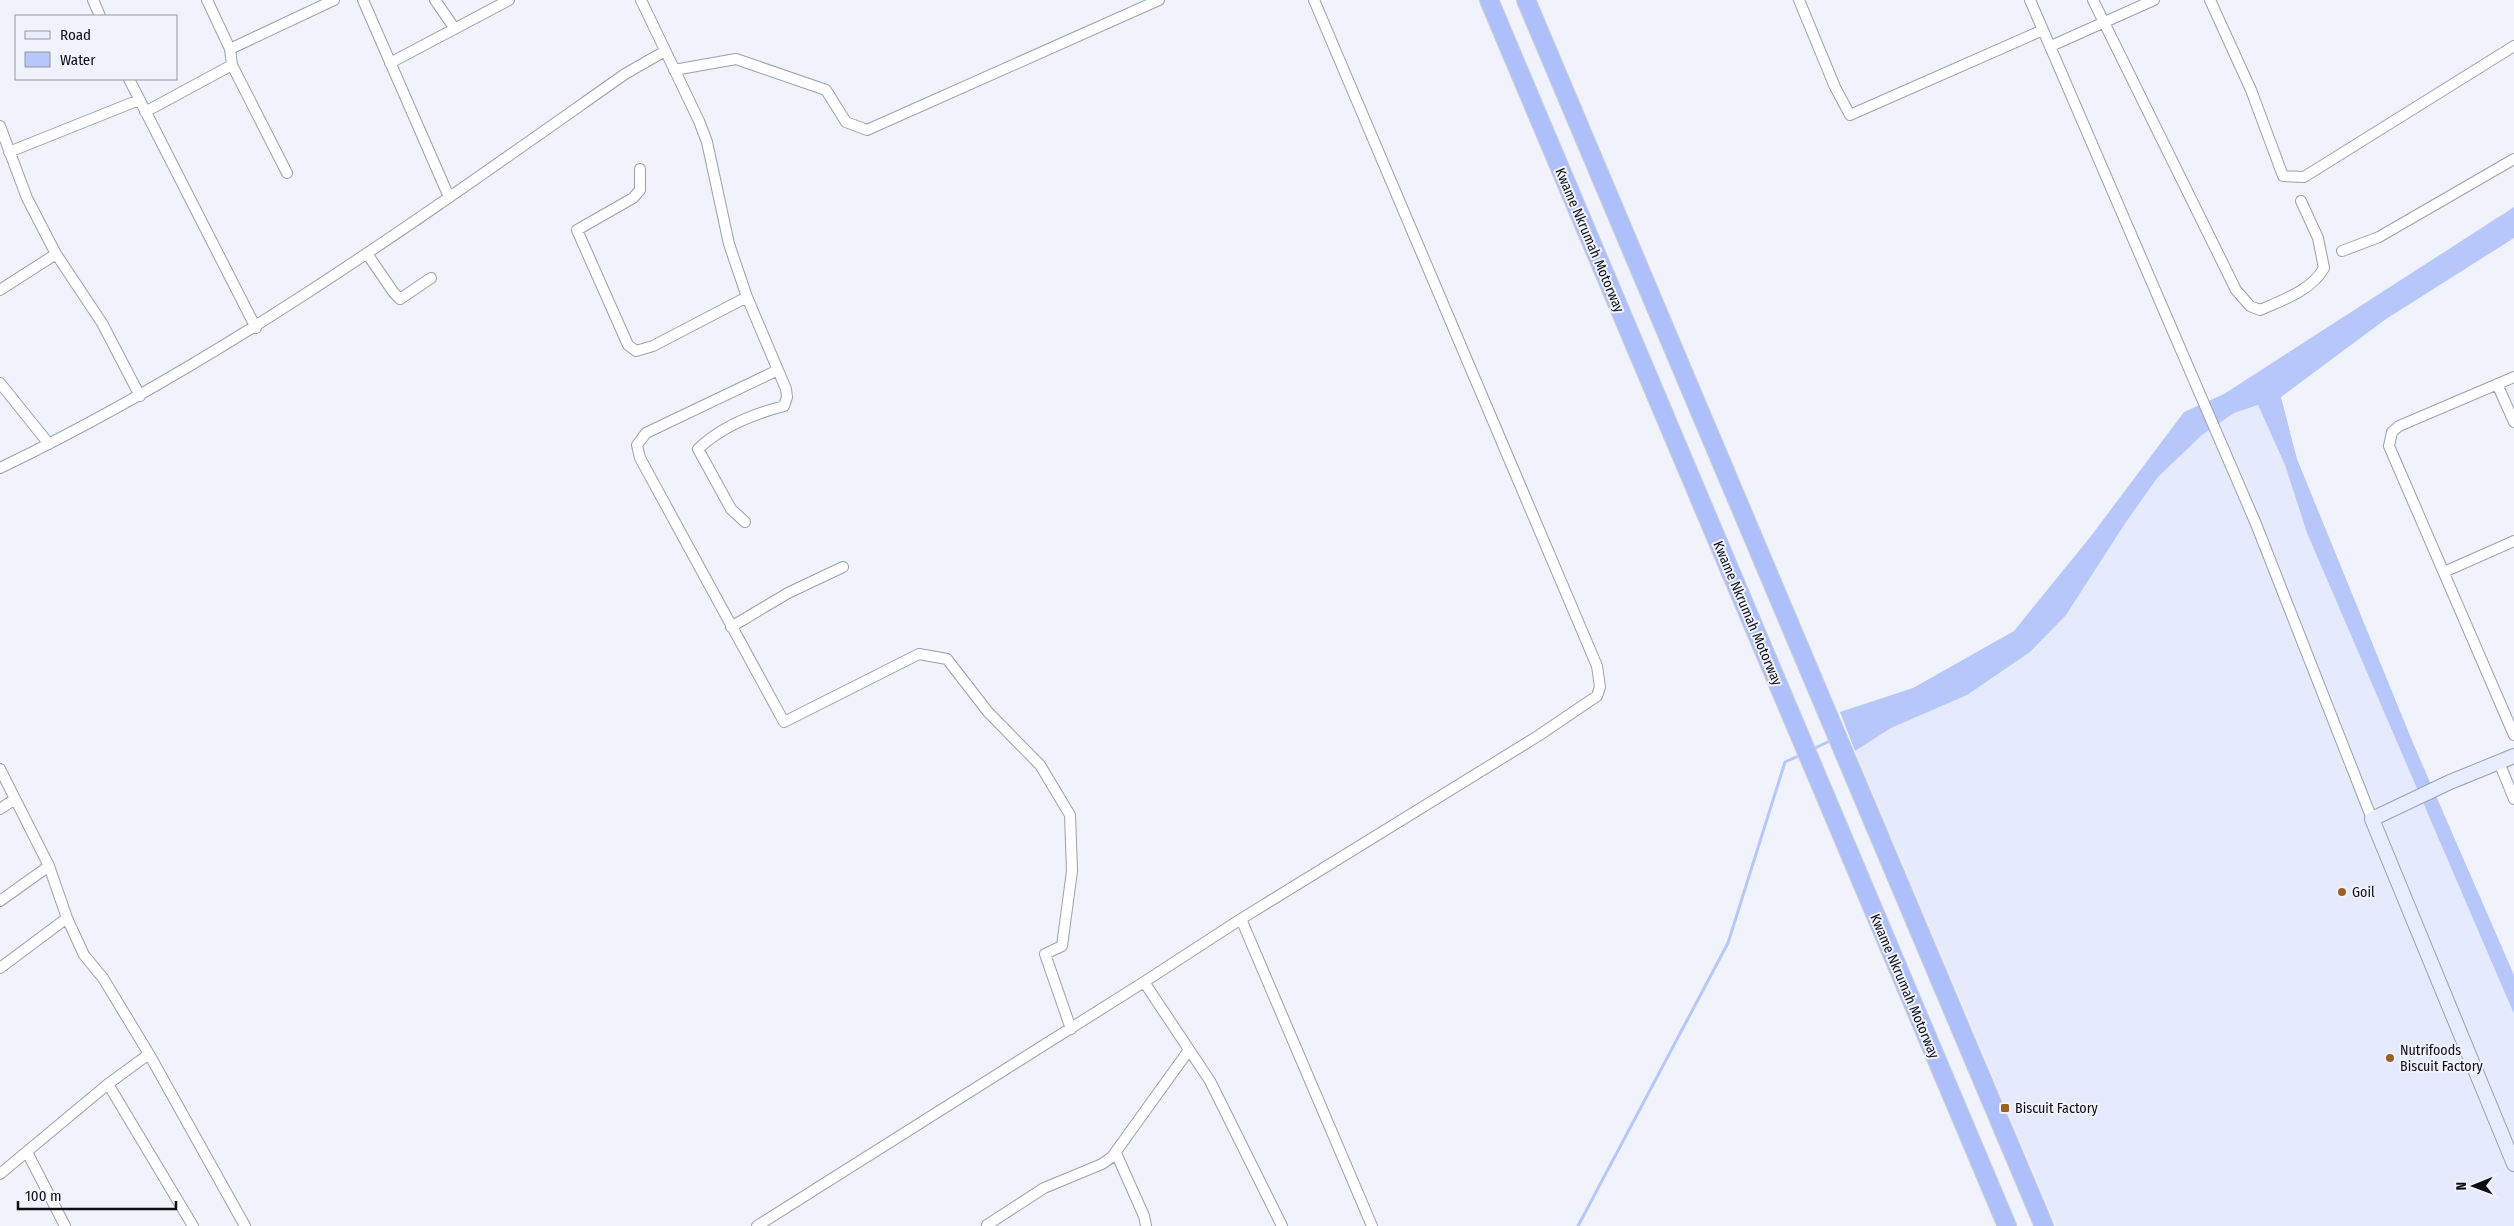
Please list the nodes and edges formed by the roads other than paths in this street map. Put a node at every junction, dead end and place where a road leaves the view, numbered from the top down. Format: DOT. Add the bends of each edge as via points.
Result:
graph roads {
  1 [pos="93,0"];
  2 [pos="207,0"];
  3 [pos="334,0"];
  4 [pos="363,0"];
  5 [pos="435,0"];
  6 [pos="641,0"];
  7 [pos="1160,0"];
  8 [pos="1314,0"];
  9 [pos="1489,0"];
  10 [pos="1526,0"];
  11 [pos="1799,0"];
  12 [pos="2030,0"];
  13 [pos="2093,0"];
  14 [pos="2154,0"];
  15 [pos="2210,0"];
  16 [pos="505,1"];
  17 [pos="100,15"];
  18 [pos="2102,22"];
  19 [pos="455,29"];
  20 [pos="2043,30"];
  21 [pos="2051,46"];
  22 [pos="2514,46"];
  23 [pos="230,49"];
  24 [pos="665,51"];
  25 [pos="390,63"];
  26 [pos="232,65"];
  27 [pos="674,70"];
  28 [pos="129,80"];
  29 [pos="139,100"];
  30 [pos="145,112"];
  31 [pos="0,126"];
  32 [pos="2,140"];
  33 [pos="8,152"];
  34 [pos="2514,159"];
  35 [pos="640,169"];
  36 [pos="287,173"];
  37 [pos="449,197"];
  38 [pos="2301,201"];
  39 [pos="2342,251"];
  40 [pos="56,254"];
  41 [pos="368,254"];
  42 [pos="431,278"];
  43 [pos="0,290"];
  44 [pos="748,297"];
  45 [pos="256,328"];
  46 [pos="778,370"];
  47 [pos="2514,377"];
  48 [pos="0,383"];
  49 [pos="2497,384"];
  50 [pos="140,396"];
  51 [pos="2514,422"];
  52 [pos="49,444"];
  53 [pos="0,468"];
  54 [pos="745,522"];
  55 [pos="2514,541"];
  56 [pos="844,567"];
  57 [pos="2444,572"];
  58 [pos="731,628"];
  59 [pos="2514,735"];
  60 [pos="2514,756"];
  61 [pos="2500,762"];
  62 [pos="0,769"];
  63 [pos="16,798"];
  64 [pos="2514,799"];
  65 [pos="0,809"];
  66 [pos="2372,819"];
  67 [pos="49,866"];
  68 [pos="0,902"];
  69 [pos="67,918"];
  70 [pos="1241,919"];
  71 [pos="0,968"];
  72 [pos="1144,982"];
  73 [pos="1071,1028"];
  74 [pos="1189,1050"];
  75 [pos="149,1054"];
  76 [pos="108,1084"];
  77 [pos="26,1152"];
  78 [pos="1116,1152"];
  79 [pos="2514,1164"];
  80 [pos="0,1174"];
  81 [pos="65,1226"];
  82 [pos="193,1226"];
  83 [pos="244,1226"];
  84 [pos="758,1226"];
  85 [pos="987,1226"];
  86 [pos="1146,1226"];
  87 [pos="1282,1226"];
  88 [pos="1372,1226"];
  89 [pos="2006,1226"];
  90 [pos="2044,1226"];
  1 -- 17 [label="street"];
  2 -- 23 [label="street"];
  3 -- 23 [label="street"];
  4 -- 25 [label="street"];
  5 -- 19 [label="street"];
  6 -- 24 [label="street"];
  7 -- 27 [label="street" via="867,130 846,122 826,90 736,59"];
  8 -- 70 [label="street" via="1596,666 1600,687 1597,696 1583,707"];
  9 -- 89 [label="highway, Kwame Nkrumah Motorway"];
  10 -- 90 [label="highway"];
  11 -- 20 [label="street" via="1850,115"];
  12 -- 20 [label="street"];
  13 -- 18 [label="street"];
  14 -- 18 [label="street"];
  15 -- 22 [label="street" via="2251,90 2283,176 2304,177"];
  16 -- 19 [label="street"];
  18 -- 21 [label="street"];
  18 -- 38 [label="street" via="2236,290 2250,306 2260,310 2281,301 2317,281 2324,268 2318,238"];
  19 -- 25 [label="street"];
  20 -- 21 [label="street"];
  21 -- 66 [label="street" via="2224,449"];
  23 -- 26 [label="street"];
  24 -- 27 [label="street"];
  24 -- 37 [label="street" via="625,74"];
  25 -- 37 [label="street"];
  26 -- 30 [label="street"];
  26 -- 36 [label="street"];
  27 -- 44 [label="street" via="707,142 729,244"];
  28 -- 29 [label="street"];
  29 -- 30 [label="street"];
  29 -- 33 [label="street"];
  30 -- 45 [label="street"];
  31 -- 32 [label="street"];
  32 -- 33 [label="street"];
  33 -- 40 [label="street" via="26,198"];
  34 -- 39 [label="street" via="2379,237"];
  35 -- 44 [label="street" via="640,190 633,198 576,230 628,346 636,351 653,346"];
  37 -- 41 [label="street"];
  40 -- 43 [label="street"];
  40 -- 50 [label="street" via="102,323"];
  41 -- 42 [label="street" via="400,299"];
  41 -- 45 [label="street"];
  44 -- 46 [label="street"];
  45 -- 50 [label="street"];
  46 -- 54 [label="street" via="786,389 784,406 713,435 698,449 731,509"];
  46 -- 58 [label="street" via="646,433 637,445 640,458"];
  47 -- 49 [label="street"];
  48 -- 52 [label="street"];
  49 -- 51 [label="street"];
  49 -- 57 [label="street" via="2399,426 2389,438 2389,446"];
  50 -- 52 [label="street"];
  52 -- 53 [label="street"];
  55 -- 57 [label="street"];
  56 -- 58 [label="street" via="788,593"];
  57 -- 59 [label="street"];
  58 -- 73 [label="street" via="784,722 919,654 947,658 988,712 1040,765 1070,815 1072,871 1062,946 1045,954"];
  60 -- 61 [label="street"];
  61 -- 64 [label="street"];
  61 -- 66 [label="street"];
  62 -- 63 [label="street"];
  63 -- 65 [label="street"];
  63 -- 67 [label="street"];
  66 -- 79 [label="street"];
  67 -- 68 [label="street"];
  67 -- 69 [label="street"];
  69 -- 71 [label="street"];
  69 -- 75 [label="street" via="84,955 103,978"];
  70 -- 72 [label="street"];
  70 -- 88 [label="street"];
  72 -- 73 [label="street"];
  72 -- 74 [label="street"];
  73 -- 84 [label="street"];
  74 -- 78 [label="street"];
  74 -- 87 [label="street" via="1210,1081"];
  75 -- 76 [label="street"];
  75 -- 83 [label="street"];
  76 -- 77 [label="street"];
  76 -- 82 [label="street"];
  77 -- 80 [label="street"];
  77 -- 81 [label="street"];
  78 -- 85 [label="street" via="1102,1164 1044,1188"];
  78 -- 86 [label="street"];
}
